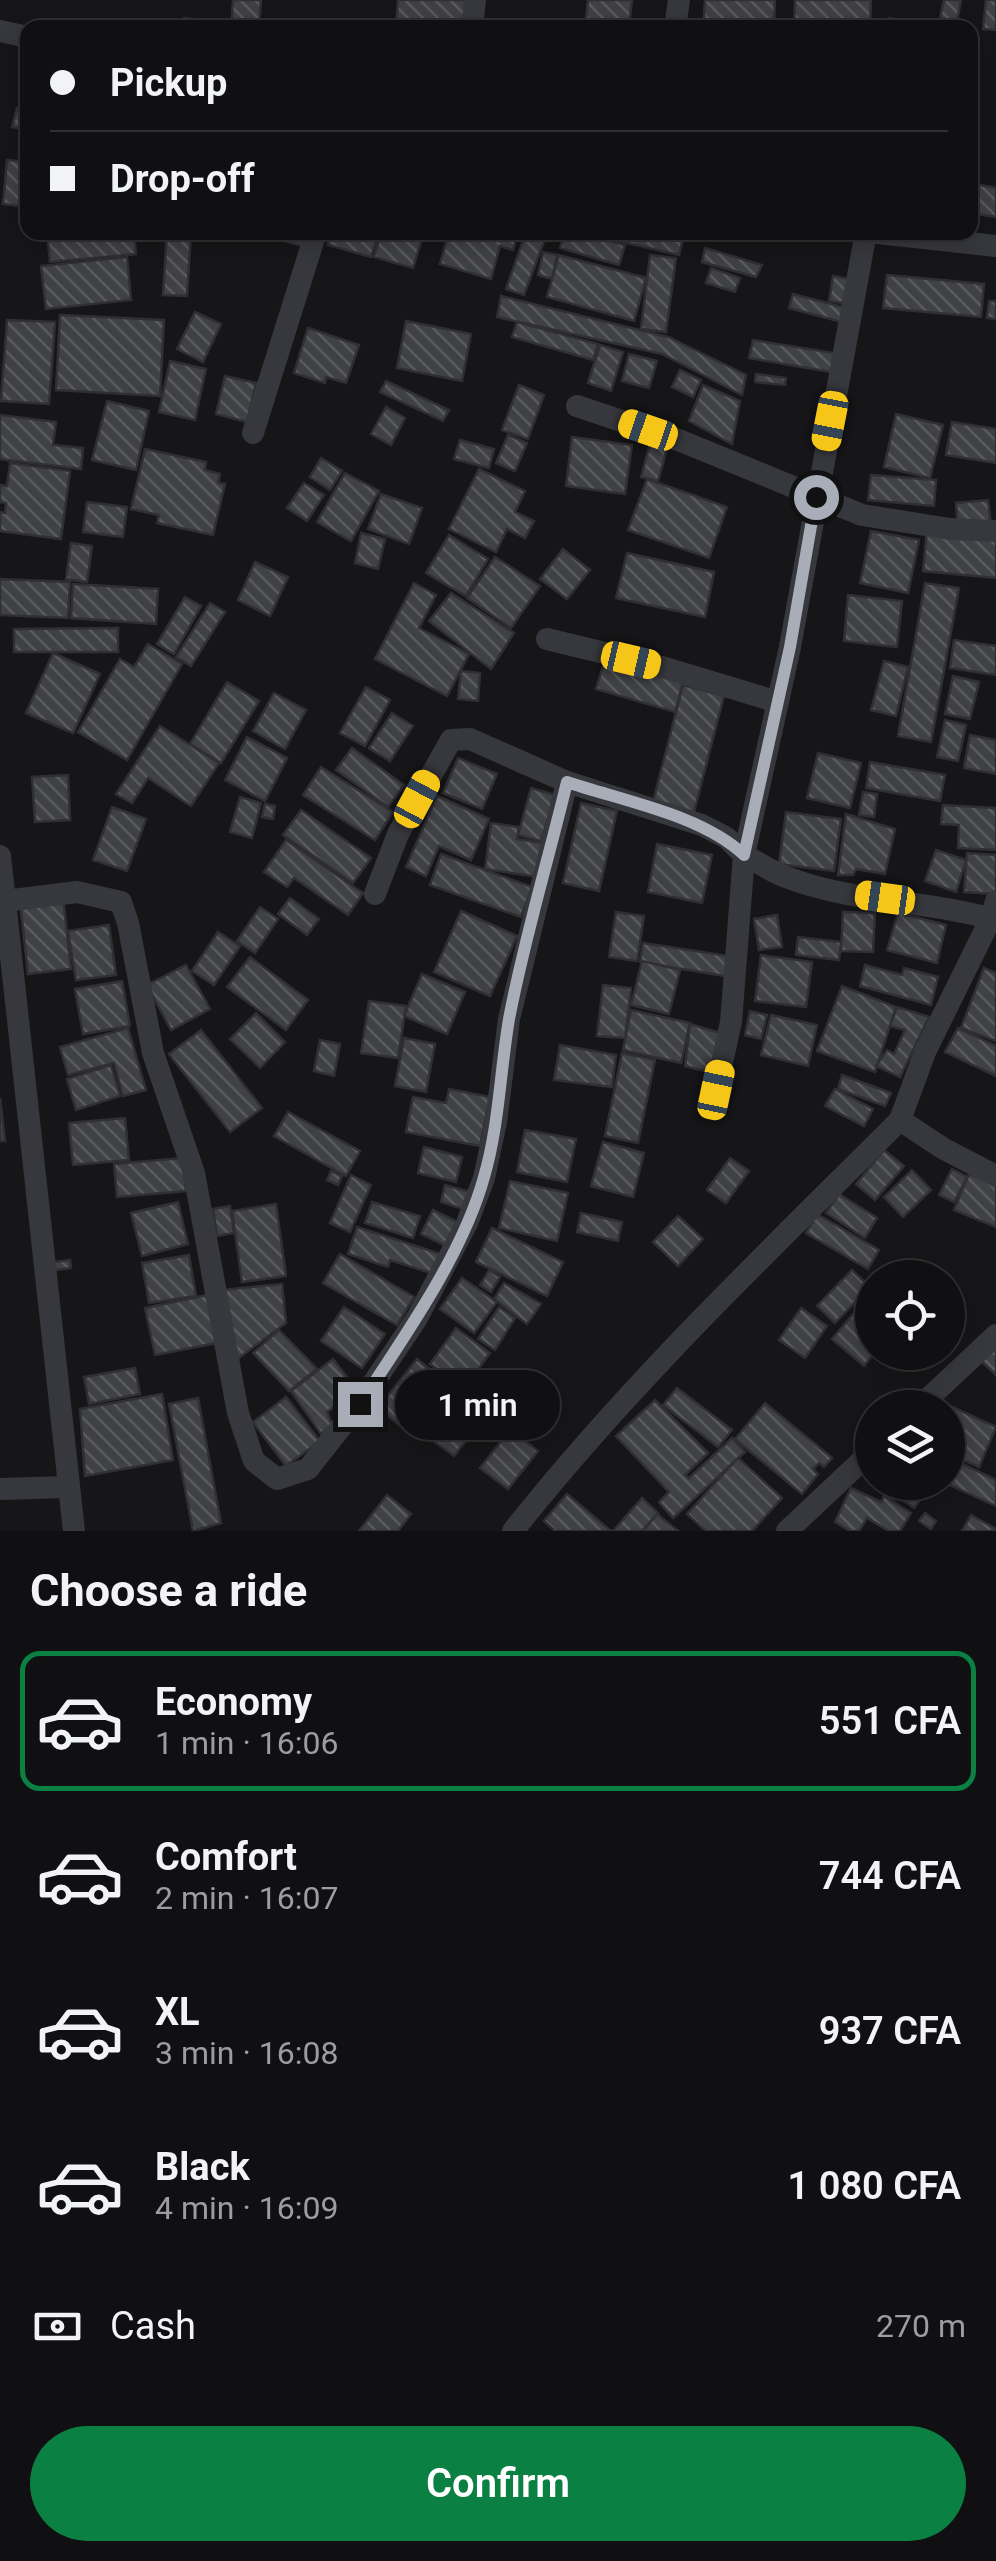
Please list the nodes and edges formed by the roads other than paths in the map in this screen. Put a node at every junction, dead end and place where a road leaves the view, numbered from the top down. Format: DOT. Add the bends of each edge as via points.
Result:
graph roads {
  1 [pos="313,240"];
  2 [pos="865,240"];
  3 [pos="941,240"];
  4 [pos="996,246"];
  5 [pos="577,406"];
  6 [pos="253,433"];
  7 [pos="816,497"];
  8 [pos="996,531"];
  9 [pos="547,640"];
  10 [pos="778,702"];
  11 [pos="567,782"];
  12 [pos="744,855"];
  13 [pos="0,856"];
  14 [pos="375,894"];
  15 [pos="5,900"];
  16 [pos="994,913"];
  17 [pos="716,1090"];
  18 [pos="900,1120"];
  19 [pos="996,1176"];
  20 [pos="996,1335"];
  21 [pos="937,1390"];
  22 [pos="855,1468"];
  23 [pos="68,1487"];
  24 [pos="0,1489"];
  25 [pos="790,1530"];
  26 [pos="74,1531"];
  27 [pos="513,1531"];
  1 -- 6 [label="street"];
  2 -- 7 [label="street"];
  3 -- 4 [label="street"];
  5 -- 7 [label="street"];
  7 -- 8 [label="street" via="875,518"];
  7 -- 10 [label="street"];
  9 -- 10 [label="street"];
  10 -- 12 [label="street"];
  11 -- 12 [label="street" via="702,825"];
  11 -- 14 [label="street" via="470,739 451,740 398,834"];
  11 -- 15 [label="street" via="510,1019 484,1178 468,1223 360,1404 308,1469 277,1479 254,1461 238,1413 194,1173 153,1053 121,902 76,892"];
  12 -- 16 [label="street" via="786,877 831,889"];
  12 -- 17 [label="street" via="731,1022"];
  13 -- 15 [label="street"];
  15 -- 23 [label="street"];
  16 -- 18 [label="street" via="925,1052"];
  18 -- 19 [label="street"];
  18 -- 27 [label="street" via="688,1333"];
  20 -- 21 [label="street"];
  22 -- 25 [label="street"];
  23 -- 24 [label="street"];
  23 -- 26 [label="street"];
}
